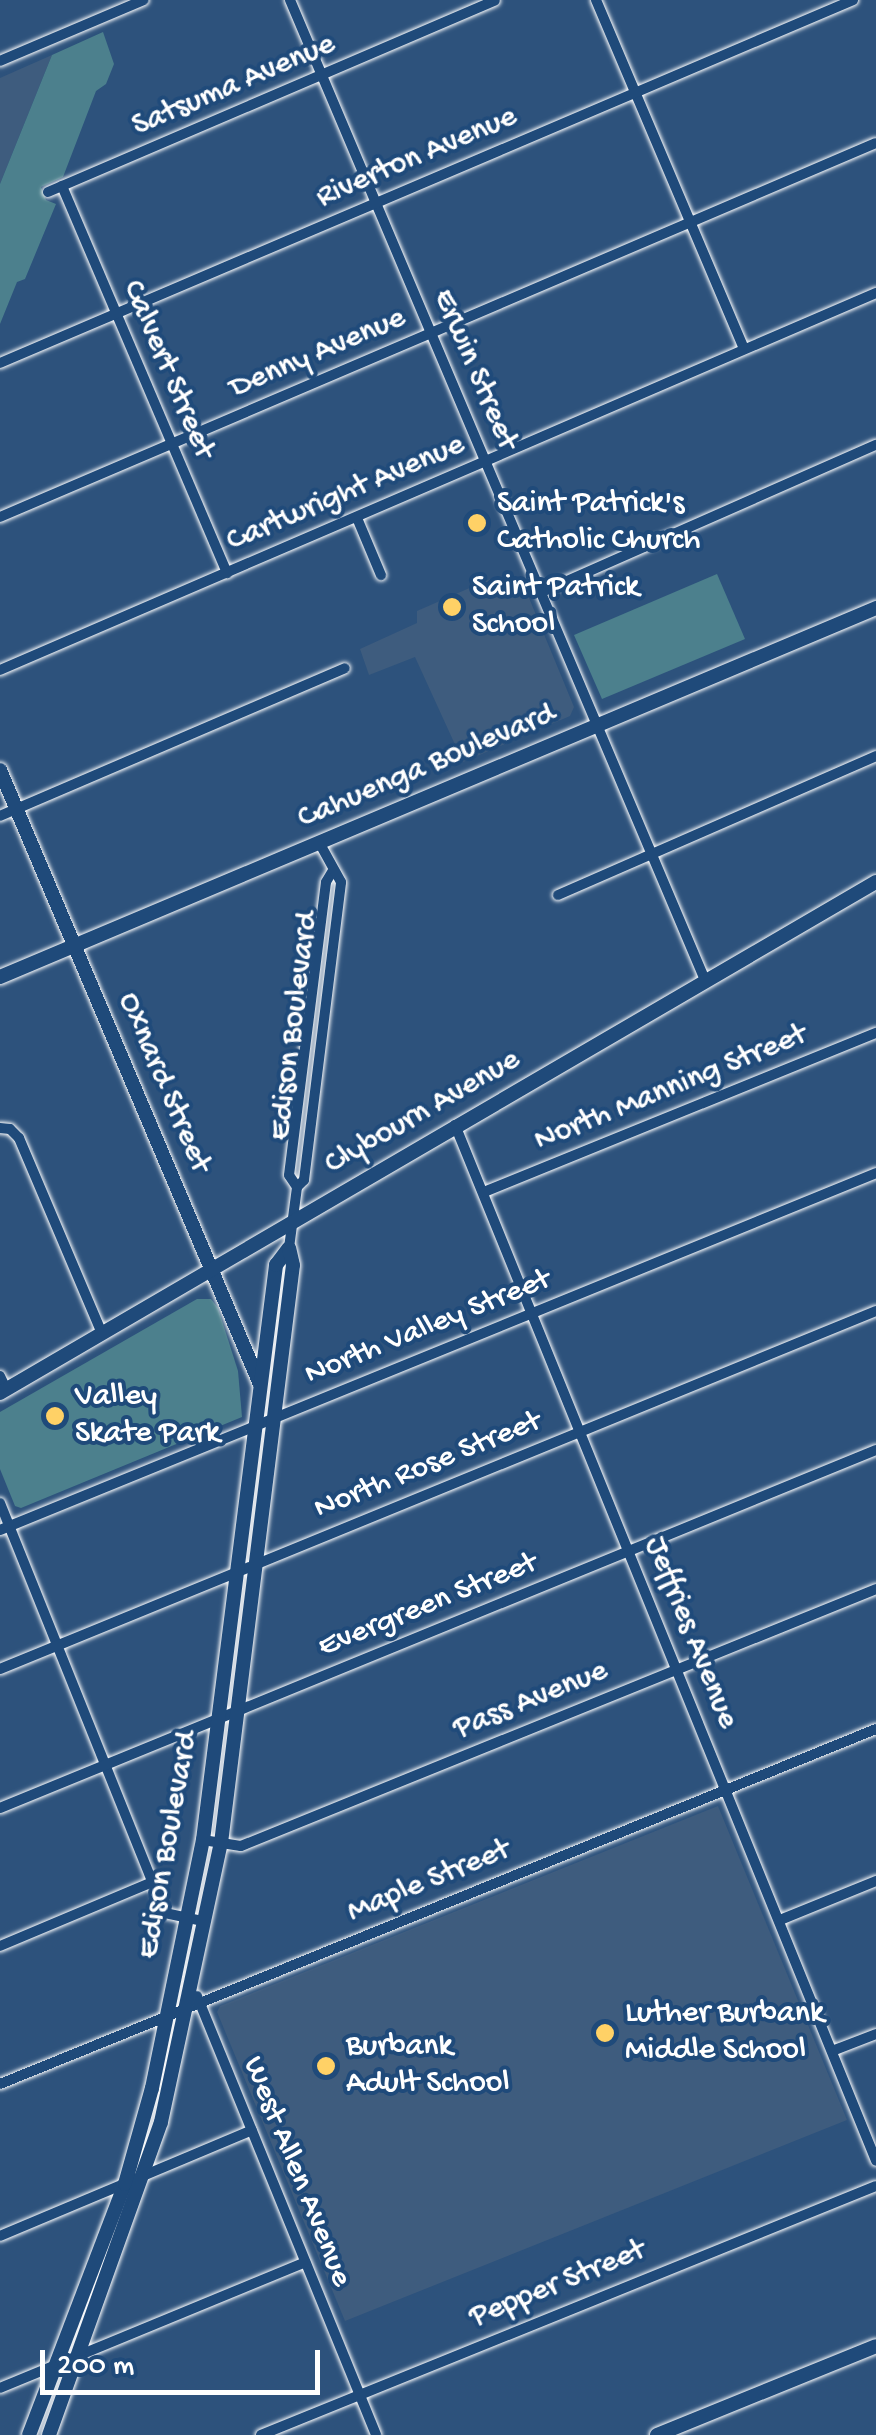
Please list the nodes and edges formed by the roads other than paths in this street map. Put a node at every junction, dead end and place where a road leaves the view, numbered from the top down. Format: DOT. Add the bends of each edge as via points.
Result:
graph roads {
  1 [pos="144,0"];
  2 [pos="290,0"];
  3 [pos="495,0"];
  4 [pos="596,0"];
  5 [pos="854,0"];
  6 [pos="0,61"];
  7 [pos="322,76"];
  8 [pos="635,93"];
  9 [pos="876,144"];
  10 [pos="62,186"];
  11 [pos="48,192"];
  12 [pos="376,203"];
  13 [pos="690,223"];
  14 [pos="876,293"];
  15 [pos="115,314"];
  16 [pos="431,332"];
  17 [pos="744,348"];
  18 [pos="0,363"];
  19 [pos="171,444"];
  20 [pos="876,446"];
  21 [pos="485,462"];
  22 [pos="0,517"];
  23 [pos="357,518"];
  24 [pos="226,573"];
  25 [pos="381,574"];
  26 [pos="542,592"];
  27 [pos="876,608"];
  28 [pos="346,668"];
  29 [pos="0,670"];
  30 [pos="597,724"];
  31 [pos="876,756"];
  32 [pos="0,770"];
  33 [pos="16,808"];
  34 [pos="0,816"];
  35 [pos="320,844"];
  36 [pos="650,852"];
  37 [pos="876,882"];
  38 [pos="558,895"];
  39 [pos="75,945"];
  40 [pos="0,978"];
  41 [pos="706,980"];
  42 [pos="876,1033"];
  43 [pos="456,1125"];
  44 [pos="5,1128"];
  45 [pos="876,1173"];
  46 [pos="484,1192"];
  47 [pos="296,1218"];
  48 [pos="289,1248"];
  49 [pos="212,1269"];
  50 [pos="876,1311"];
  51 [pos="534,1312"];
  52 [pos="102,1334"];
  53 [pos="2,1386"];
  54 [pos="260,1386"];
  55 [pos="274,1418"];
  56 [pos="256,1426"];
  57 [pos="582,1430"];
  58 [pos="876,1450"];
  59 [pos="0,1504"];
  60 [pos="4,1528"];
  61 [pos="630,1550"];
  62 [pos="255,1563"];
  63 [pos="237,1570"];
  64 [pos="876,1589"];
  65 [pos="56,1646"];
  66 [pos="678,1668"];
  67 [pos="0,1669"];
  68 [pos="238,1711"];
  69 [pos="218,1720"];
  70 [pos="876,1728"];
  71 [pos="106,1766"];
  72 [pos="726,1789"];
  73 [pos="0,1808"];
  74 [pos="203,1840"];
  75 [pos="222,1843"];
  76 [pos="876,1881"];
  77 [pos="152,1882"];
  78 [pos="186,1918"];
  79 [pos="780,1920"];
  80 [pos="204,1921"];
  81 [pos="0,1946"];
  82 [pos="193,2004"];
  83 [pos="167,2016"];
  84 [pos="876,2034"];
  85 [pos="832,2052"];
  86 [pos="0,2084"];
  87 [pos="252,2130"];
  88 [pos="876,2161"];
  89 [pos="144,2176"];
  90 [pos="125,2184"];
  91 [pos="876,2186"];
  92 [pos="0,2236"];
  93 [pos="305,2262"];
  94 [pos="876,2346"];
  95 [pos="80,2356"];
  96 [pos="56,2365"];
  97 [pos="0,2388"];
  98 [pos="359,2395"];
  99 [pos="663,2434"];
  100 [pos="30,2435"];
  101 [pos="49,2435"];
  102 [pos="261,2435"];
  103 [pos="376,2435"];
  1 -- 6 [label="street"];
  2 -- 7 [label="street, Erwin Street"];
  3 -- 7 [label="street, Satsuma Avenue"];
  4 -- 8 [label="street"];
  5 -- 8 [label="street, Riverton Avenue"];
  7 -- 10 [label="street, Satsuma Avenue"];
  7 -- 12 [label="street, Erwin Street"];
  8 -- 12 [label="street, Riverton Avenue"];
  8 -- 13 [label="street"];
  9 -- 13 [label="street, Denny Avenue"];
  10 -- 11 [label="street, Satsuma Avenue"];
  10 -- 15 [label="street, Calvert Street"];
  12 -- 15 [label="street, Riverton Avenue"];
  12 -- 16 [label="street, Erwin Street"];
  13 -- 16 [label="street, Denny Avenue"];
  13 -- 17 [label="street"];
  14 -- 17 [label="street, Cartwright Avenue"];
  15 -- 18 [label="street, Riverton Avenue"];
  15 -- 19 [label="street, Calvert Street"];
  16 -- 19 [label="street, Denny Avenue"];
  16 -- 21 [label="street, Erwin Street"];
  17 -- 21 [label="street, Cartwright Avenue"];
  19 -- 22 [label="street, Denny Avenue"];
  19 -- 24 [label="street, Calvert Street"];
  20 -- 26 [label="street"];
  21 -- 23 [label="street, Cartwright Avenue"];
  21 -- 26 [label="street, Erwin Street"];
  23 -- 24 [label="street, Cartwright Avenue"];
  23 -- 25 [label="street"];
  24 -- 29 [label="street, Cartwright Avenue"];
  26 -- 30 [label="street, Erwin Street"];
  27 -- 30 [label="main road, Cahuenga Boulevard"];
  28 -- 33 [label="street"];
  30 -- 35 [label="main road, Cahuenga Boulevard"];
  30 -- 36 [label="street, Erwin Street"];
  31 -- 36 [label="street"];
  32 -- 33 [label="main road, Oxnard Street"];
  33 -- 34 [label="street"];
  33 -- 39 [label="main road, Oxnard Street"];
  35 -- 39 [label="main road, Cahuenga Boulevard"];
  35 -- 47 [label="street, Edison Boulevard" via="332,872 289,1175 297,1187"];
  36 -- 38 [label="street"];
  36 -- 41 [label="street, Erwin Street"];
  37 -- 41 [label="main road, Clybourn Avenue"];
  39 -- 40 [label="main road, Cahuenga Boulevard"];
  39 -- 49 [label="main road, Oxnard Street"];
  41 -- 43 [label="main road, Clybourn Avenue"];
  42 -- 46 [label="street, North Manning Street"];
  43 -- 46 [label="street, Jeffries Avenue"];
  43 -- 47 [label="main road, Clybourn Avenue"];
  44 -- 52 [label="street" via="19,1138"];
  45 -- 51 [label="street, North Valley Street"];
  46 -- 51 [label="street, Jeffries Avenue"];
  47 -- 48 [label="street, Edison Boulevard"];
  47 -- 49 [label="main road, Clybourn Avenue"];
  48 -- 54 [label="main road, Edison Boulevard" via="276,1265"];
  48 -- 55 [label="main road, Edison Boulevard"];
  49 -- 52 [label="main road, Clybourn Avenue"];
  49 -- 54 [label="main road, Oxnard Street"];
  50 -- 57 [label="street, North Rose Street"];
  51 -- 55 [label="street, North Valley Street"];
  51 -- 57 [label="street, Jeffries Avenue"];
  52 -- 53 [label="main road, Clybourn Avenue"];
  54 -- 55 [label="main road, Oxnard Street"];
  54 -- 56 [label="main road, Edison Boulevard"];
  55 -- 56 [label="street, North Valley Street"];
  55 -- 62 [label="main road, Edison Boulevard"];
  56 -- 60 [label="street, North Valley Street"];
  56 -- 63 [label="main road, Edison Boulevard"];
  57 -- 61 [label="street, Jeffries Avenue"];
  57 -- 62 [label="street, North Rose Street"];
  58 -- 61 [label="street, Evergreen Street"];
  59 -- 60 [label="street"];
  60 -- 65 [label="street"];
  61 -- 66 [label="street, Jeffries Avenue"];
  61 -- 68 [label="street, Evergreen Street"];
  62 -- 63 [label="street, North Rose Street"];
  62 -- 68 [label="main road, Edison Boulevard"];
  63 -- 65 [label="street, North Rose Street"];
  63 -- 69 [label="main road, Edison Boulevard"];
  64 -- 66 [label="street, Pass Avenue"];
  65 -- 67 [label="street, North Rose Street"];
  65 -- 71 [label="street"];
  66 -- 72 [label="street, Jeffries Avenue"];
  66 -- 75 [label="street, Pass Avenue" via="241,1846"];
  68 -- 69 [label="street, Evergreen Street"];
  68 -- 75 [label="main road, Edison Boulevard"];
  69 -- 71 [label="street, Evergreen Street"];
  69 -- 74 [label="main road, Edison Boulevard"];
  70 -- 72 [label="street, Maple Street"];
  71 -- 73 [label="street, Evergreen Street"];
  71 -- 77 [label="street"];
  72 -- 79 [label="street, Jeffries Avenue"];
  72 -- 82 [label="street, Maple Street"];
  74 -- 75 [label="street, Pass Avenue"];
  74 -- 78 [label="main road, Edison Boulevard"];
  75 -- 80 [label="main road, Edison Boulevard"];
  76 -- 79 [label="street"];
  77 -- 78 [label="street" via="164,1913"];
  77 -- 81 [label="street"];
  78 -- 80 [label="street"];
  78 -- 83 [label="main road, Edison Boulevard"];
  79 -- 85 [label="street, Jeffries Avenue"];
  80 -- 82 [label="main road, Edison Boulevard"];
  82 -- 83 [label="street, Maple Street"];
  82 -- 87 [label="street, West Allen Avenue"];
  82 -- 89 [label="main road, Edison Boulevard"];
  83 -- 86 [label="street, Maple Street"];
  83 -- 90 [label="main road, Edison Boulevard"];
  84 -- 85 [label="street"];
  85 -- 88 [label="street, Jeffries Avenue"];
  87 -- 89 [label="street"];
  87 -- 93 [label="street, West Allen Avenue"];
  89 -- 90 [label="street"];
  89 -- 95 [label="main road, Edison Boulevard"];
  90 -- 92 [label="street"];
  90 -- 96 [label="main road, Edison Boulevard"];
  91 -- 98 [label="street, Pepper Street"];
  93 -- 95 [label="street"];
  93 -- 98 [label="street, West Allen Avenue"];
  94 -- 99 [label="main road"];
  95 -- 96 [label="street"];
  95 -- 101 [label="main road, Edison Boulevard"];
  96 -- 97 [label="street"];
  96 -- 100 [label="main road, Edison Boulevard"];
  98 -- 102 [label="street, Pepper Street"];
  98 -- 103 [label="street, West Allen Avenue"];
}
